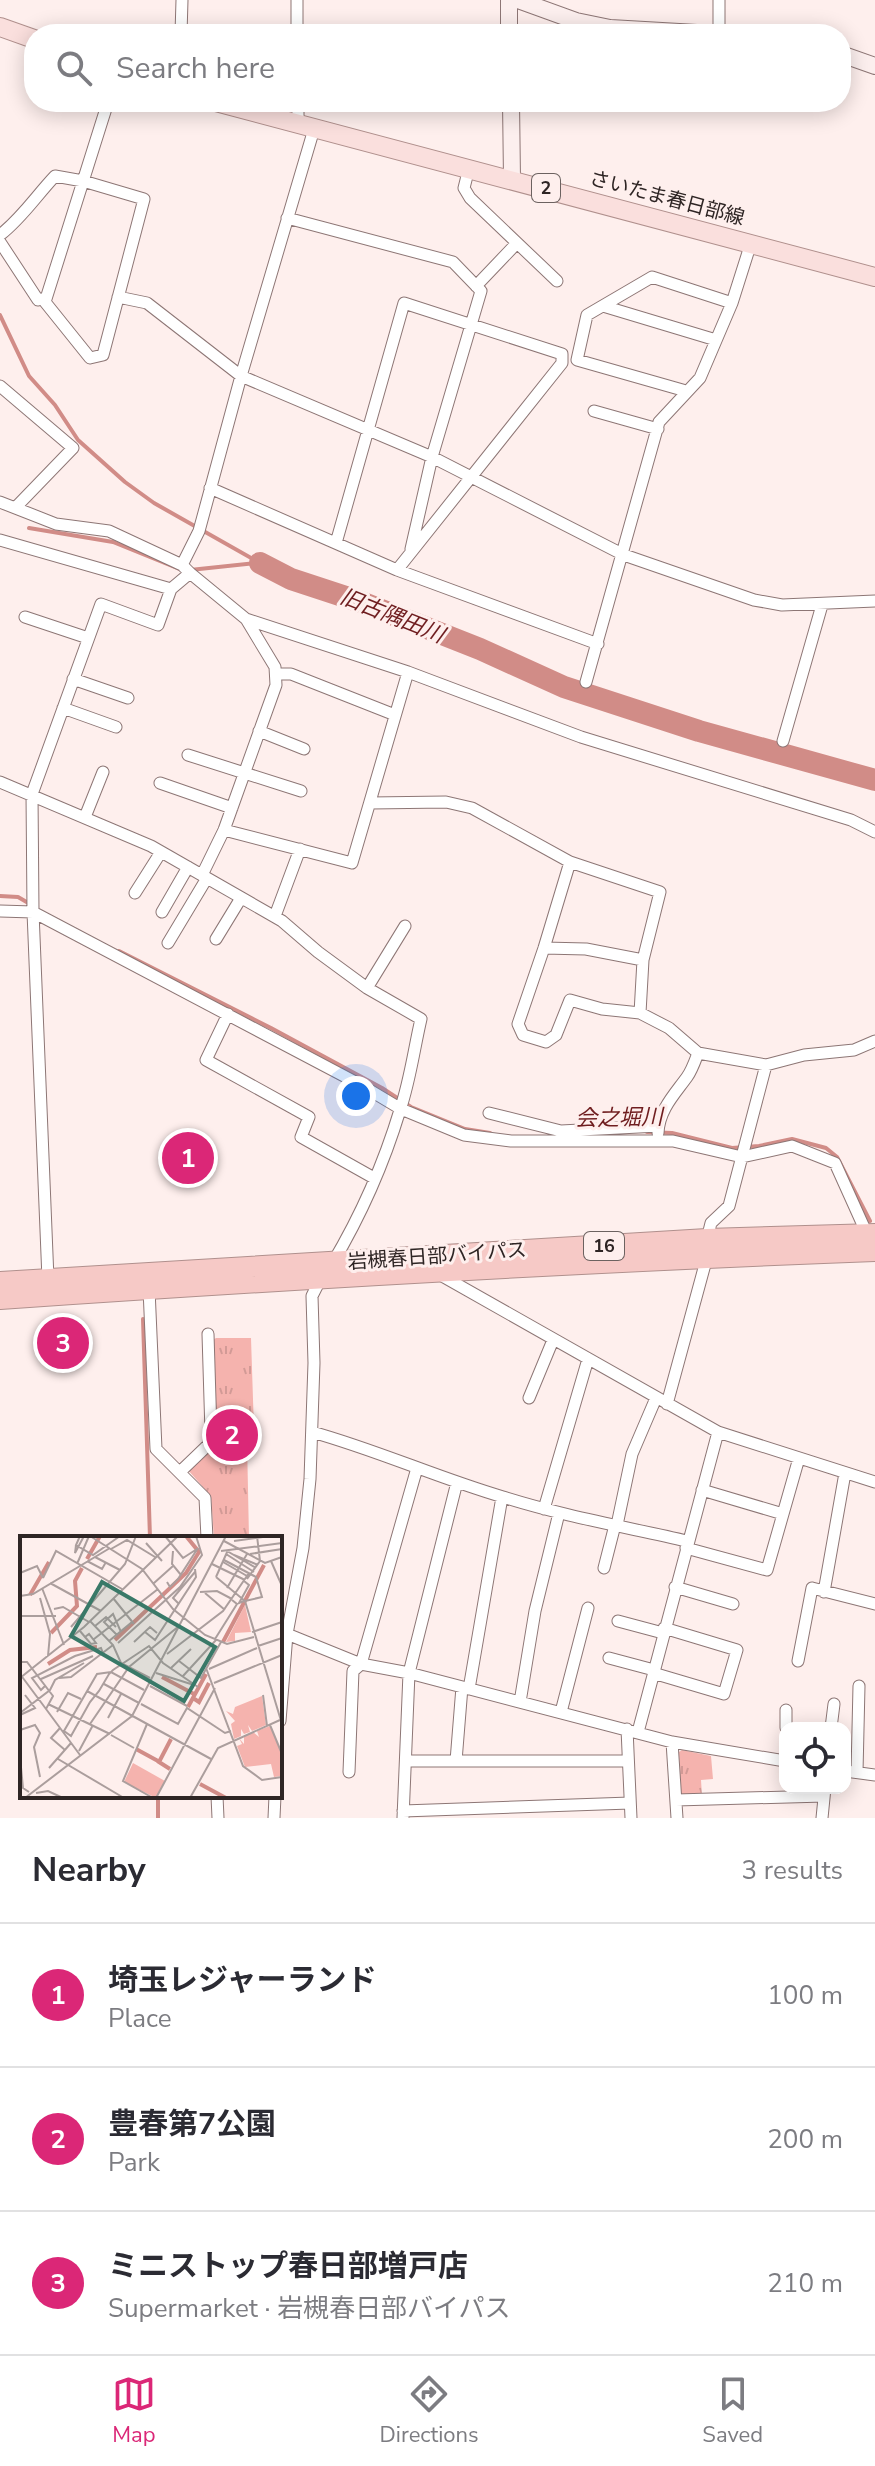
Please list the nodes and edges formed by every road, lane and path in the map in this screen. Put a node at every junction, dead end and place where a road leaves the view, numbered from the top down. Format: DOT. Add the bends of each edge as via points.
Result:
graph roads {
  1 [pos="182,0"];
  2 [pos="297,0"];
  3 [pos="509,0"];
  4 [pos="518,0"];
  5 [pos="719,0"];
  6 [pos="181,24"];
  7 [pos="297,24"];
  8 [pos="509,24"];
  9 [pos="591,24"];
  10 [pos="717,24"];
  11 [pos="0,27"];
  12 [pos="24,35"];
  13 [pos="851,58"];
  14 [pos="875,66"];
  15 [pos="105,112"];
  16 [pos="252,112"];
  17 [pos="301,112"];
  18 [pos="511,112"];
  19 [pos="306,127"];
  20 [pos="469,168"];
  21 [pos="512,179"];
  22 [pos="83,181"];
  23 [pos="287,218"];
  24 [pos="0,235"];
  25 [pos="0,242"];
  26 [pos="517,243"];
  27 [pos="751,243"];
  28 [pos="875,277"];
  29 [pos="557,281"];
  30 [pos="476,286"];
  31 [pos="118,297"];
  32 [pos="46,298"];
  33 [pos="732,303"];
  34 [pos="603,306"];
  35 [pos="470,323"];
  36 [pos="716,340"];
  37 [pos="241,376"];
  38 [pos="0,386"];
  39 [pos="686,391"];
  40 [pos="594,411"];
  41 [pos="370,429"];
  42 [pos="658,429"];
  43 [pos="432,457"];
  44 [pos="471,479"];
  45 [pos="210,488"];
  46 [pos="0,502"];
  47 [pos="16,507"];
  48 [pos="0,540"];
  49 [pos="336,543"];
  50 [pos="410,555"];
  51 [pos="624,555"];
  52 [pos="186,569"];
  53 [pos="397,570"];
  54 [pos="171,589"];
  55 [pos="875,601"];
  56 [pos="822,605"];
  57 [pos="25,617"];
  58 [pos="246,619"];
  59 [pos="88,638"];
  60 [pos="598,644"];
  61 [pos="408,672"];
  62 [pos="277,674"];
  63 [pos="73,679"];
  64 [pos="586,682"];
  65 [pos="128,698"];
  66 [pos="63,708"];
  67 [pos="395,715"];
  68 [pos="116,727"];
  69 [pos="259,731"];
  70 [pos="783,741"];
  71 [pos="304,749"];
  72 [pos="188,755"];
  73 [pos="103,772"];
  74 [pos="245,773"];
  75 [pos="0,782"];
  76 [pos="160,783"];
  77 [pos="301,791"];
  78 [pos="32,794"];
  79 [pos="370,803"];
  80 [pos="232,808"];
  81 [pos="85,817"];
  82 [pos="224,830"];
  83 [pos="875,832"];
  84 [pos="300,849"];
  85 [pos="161,852"];
  86 [pos="570,862"];
  87 [pos="188,867"];
  88 [pos="204,876"];
  89 [pos="135,893"];
  90 [pos="241,898"];
  91 [pos="0,911"];
  92 [pos="33,912"];
  93 [pos="162,912"];
  94 [pos="275,916"];
  95 [pos="405,926"];
  96 [pos="216,939"];
  97 [pos="168,943"];
  98 [pos="544,948"];
  99 [pos="643,960"];
  100 [pos="367,988"];
  101 [pos="640,1013"];
  102 [pos="228,1014"];
  103 [pos="875,1041"];
  104 [pos="698,1053"];
  105 [pos="766,1065"];
  106 [pos="401,1109"];
  107 [pos="489,1113"];
  108 [pos="658,1126"];
  109 [pos="552,1128"];
  110 [pos="657,1139"];
  111 [pos="550,1142"];
  112 [pos="744,1151"];
  113 [pos="374,1178"];
  114 [pos="872,1240"];
  115 [pos="707,1248"];
  116 [pos="326,1271"];
  117 [pos="436,1273"];
  118 [pos="48,1279"];
  119 [pos="0,1282"];
  120 [pos="149,1289"];
  121 [pos="0,1299"];
  122 [pos="208,1334"];
  123 [pos="553,1340"];
  124 [pos="588,1359"];
  125 [pos="529,1398"];
  126 [pos="662,1401"];
  127 [pos="312,1432"];
  128 [pos="718,1432"];
  129 [pos="799,1458"];
  130 [pos="417,1468"];
  131 [pos="183,1469"];
  132 [pos="845,1473"];
  133 [pos="457,1482"];
  134 [pos="875,1482"];
  135 [pos="702,1490"];
  136 [pos="502,1497"];
  137 [pos="544,1509"];
  138 [pos="559,1513"];
  139 [pos="783,1514"];
  140 [pos="616,1525"];
  141 [pos="207,1536"];
  142 [pos="686,1544"];
  143 [pos="604,1568"];
  144 [pos="675,1587"];
  145 [pos="824,1592"];
  146 [pos="282,1602"];
  147 [pos="294,1603"];
  148 [pos="733,1604"];
  149 [pos="875,1604"];
  150 [pos="588,1608"];
  151 [pos="618,1621"];
  152 [pos="664,1631"];
  153 [pos="287,1634"];
  154 [pos="609,1658"];
  155 [pos="798,1661"];
  156 [pos="361,1664"];
  157 [pos="653,1672"];
  158 [pos="409,1673"];
  159 [pos="859,1686"];
  160 [pos="466,1688"];
  161 [pos="282,1696"];
  162 [pos="520,1702"];
  163 [pos="834,1704"];
  164 [pos="786,1710"];
  165 [pos="561,1712"];
  166 [pos="786,1722"];
  167 [pos="832,1722"];
  168 [pos="632,1730"];
  169 [pos="672,1742"];
  170 [pos="779,1760"];
  171 [pos="406,1761"];
  172 [pos="456,1761"];
  173 [pos="627,1761"];
  174 [pos="851,1771"];
  175 [pos="349,1772"];
  176 [pos="875,1775"];
  177 [pos="787,1794"];
  178 [pos="824,1794"];
  179 [pos="217,1798"];
  180 [pos="275,1798"];
  181 [pos="676,1800"];
  182 [pos="630,1803"];
  183 [pos="403,1814"];
  184 [pos="218,1818"];
  185 [pos="274,1818"];
  186 [pos="631,1818"];
  187 [pos="677,1818"];
  188 [pos="822,1818"];
  1 -- 6 [label="street"];
  2 -- 7 [label="street"];
  3 -- 8 [label="street"];
  4 -- 9 [label="street"];
  5 -- 10 [label="street"];
  11 -- 12 [label="main road"];
  13 -- 14 [label="street"];
  15 -- 22 [label="street"];
  16 -- 19 [label="main road, さいたま春日部線 / 2"];
  17 -- 19 [label="street"];
  18 -- 21 [label="street"];
  19 -- 20 [label="main road, さいたま春日部線 / 2"];
  19 -- 23 [label="street"];
  20 -- 21 [label="main road, さいたま春日部線 / 2"];
  20 -- 26 [label="street" via="464,188 470,198"];
  21 -- 27 [label="main road, さいたま春日部線 / 2"];
  22 -- 24 [label="street" via="55,176 19,221"];
  22 -- 31 [label="street" via="144,199"];
  22 -- 32 [label="street"];
  23 -- 30 [label="street" via="453,262"];
  23 -- 37 [label="street"];
  25 -- 32 [label="street" via="38,300"];
  26 -- 29 [label="street"];
  26 -- 30 [label="street"];
  27 -- 28 [label="main road, さいたま春日部線 / 2"];
  27 -- 33 [label="street"];
  30 -- 35 [label="street" via="481,291"];
  31 -- 32 [label="street" via="103,355 90,358"];
  31 -- 37 [label="street" via="147,303"];
  33 -- 34 [label="street" via="652,277"];
  33 -- 36 [label="street"];
  34 -- 36 [label="street"];
  34 -- 39 [label="street" via="587,315 577,360"];
  35 -- 41 [label="street" via="404,303"];
  35 -- 43 [label="street"];
  35 -- 44 [label="street" via="562,354 562,363"];
  36 -- 39 [label="street" via="700,378"];
  37 -- 41 [label="street"];
  37 -- 45 [label="street"];
  38 -- 47 [label="street" via="73,448"];
  39 -- 42 [label="street"];
  40 -- 42 [label="street"];
  41 -- 43 [label="street"];
  41 -- 49 [label="street"];
  42 -- 51 [label="street"];
  43 -- 44 [label="street"];
  43 -- 50 [label="street"];
  44 -- 50 [label="street"];
  44 -- 51 [label="street"];
  45 -- 49 [label="street"];
  45 -- 52 [label="street"];
  46 -- 47 [label="street"];
  47 -- 52 [label="street" via="56,524 109,531"];
  48 -- 54 [label="street"];
  49 -- 53 [label="street"];
  50 -- 53 [label="street"];
  51 -- 56 [label="street" via="754,600"];
  51 -- 60 [label="street"];
  52 -- 54 [label="street"];
  52 -- 58 [label="street"];
  53 -- 60 [label="street"];
  54 -- 59 [label="street" via="158,625 101,604"];
  55 -- 56 [label="street"];
  56 -- 70 [label="street"];
  57 -- 59 [label="street"];
  58 -- 61 [label="street"];
  58 -- 62 [label="street"];
  59 -- 63 [label="street"];
  60 -- 64 [label="street"];
  61 -- 67 [label="street"];
  61 -- 83 [label="street" via="581,737 851,820"];
  62 -- 67 [label="street" via="291,674"];
  62 -- 69 [label="street"];
  63 -- 65 [label="street"];
  63 -- 66 [label="street"];
  66 -- 68 [label="street"];
  66 -- 78 [label="street"];
  67 -- 79 [label="street"];
  69 -- 71 [label="street"];
  69 -- 74 [label="street"];
  72 -- 74 [label="street"];
  73 -- 81 [label="street"];
  74 -- 77 [label="street"];
  74 -- 80 [label="street"];
  75 -- 78 [label="street"];
  76 -- 80 [label="street"];
  78 -- 81 [label="street"];
  78 -- 92 [label="street"];
  79 -- 84 [label="street" via="352,863"];
  79 -- 86 [label="street" via="446,802 472,808"];
  80 -- 82 [label="street"];
  81 -- 85 [label="street"];
  82 -- 84 [label="street"];
  82 -- 88 [label="street"];
  84 -- 94 [label="street"];
  85 -- 87 [label="street"];
  85 -- 89 [label="street"];
  86 -- 98 [label="street"];
  86 -- 99 [label="street" via="660,892"];
  87 -- 88 [label="street"];
  87 -- 93 [label="street"];
  88 -- 90 [label="street"];
  88 -- 97 [label="street"];
  90 -- 94 [label="street"];
  90 -- 96 [label="street"];
  91 -- 92 [label="street"];
  92 -- 102 [label="street"];
  92 -- 118 [label="street"];
  94 -- 100 [label="street"];
  95 -- 100 [label="street"];
  98 -- 99 [label="street" via="586,949"];
  98 -- 101 [label="street" via="518,1024 523,1035 546,1042 556,1035 570,1000"];
  99 -- 101 [label="street"];
  100 -- 106 [label="street" via="421,1019"];
  101 -- 104 [label="street" via="669,1028"];
  102 -- 106 [label="street"];
  102 -- 113 [label="street" via="206,1060 309,1117 301,1137"];
  103 -- 105 [label="street" via="854,1050"];
  104 -- 105 [label="street"];
  104 -- 108 [label="street"];
  105 -- 112 [label="street"];
  106 -- 111 [label="street" via="464,1135"];
  106 -- 113 [label="street"];
  107 -- 109 [label="street"];
  108 -- 109 [label="street"];
  108 -- 110 [label="street"];
  109 -- 111 [label="street"];
  110 -- 111 [label="street"];
  110 -- 112 [label="street"];
  112 -- 114 [label="street" via="792,1146 835,1163"];
  112 -- 115 [label="street" via="729,1206 711,1223"];
  113 -- 116 [label="street"];
  114 -- 115 [label="highway, 岩槻春日部バイパス / 16"];
  115 -- 116 [label="highway, 岩槻春日部バイパス / 16"];
  115 -- 117 [label="highway, 岩槻春日部バイパス / 16"];
  115 -- 126 [label="street"];
  116 -- 117 [label="highway, 岩槻春日部バイパス / 16"];
  116 -- 118 [label="highway, 岩槻春日部バイパス / 16"];
  116 -- 120 [label="highway, 岩槻春日部バイパス / 16"];
  116 -- 127 [label="street" via="312,1296"];
  117 -- 123 [label="street"];
  118 -- 119 [label="highway, 岩槻春日部バイパス / 16"];
  120 -- 121 [label="highway, 岩槻春日部バイパス / 16"];
  120 -- 141 [label="street" via="156,1449 205,1498"];
  122 -- 131 [label="street" via="211,1433 208,1445"];
  123 -- 124 [label="street"];
  123 -- 125 [label="street"];
  124 -- 126 [label="street"];
  124 -- 137 [label="street"];
  126 -- 128 [label="street"];
  126 -- 140 [label="street" via="632,1454"];
  127 -- 130 [label="street"];
  127 -- 147 [label="street"];
  128 -- 129 [label="street"];
  128 -- 135 [label="street"];
  129 -- 132 [label="street"];
  129 -- 139 [label="street"];
  130 -- 133 [label="street"];
  130 -- 156 [label="street"];
  132 -- 134 [label="street"];
  132 -- 145 [label="street"];
  133 -- 136 [label="street"];
  133 -- 158 [label="street"];
  135 -- 139 [label="street"];
  135 -- 142 [label="street"];
  136 -- 137 [label="street"];
  136 -- 160 [label="street"];
  137 -- 138 [label="street"];
  138 -- 140 [label="street"];
  138 -- 162 [label="street"];
  139 -- 142 [label="street" via="767,1570"];
  140 -- 142 [label="street"];
  140 -- 143 [label="street"];
  142 -- 144 [label="street"];
  144 -- 148 [label="street"];
  144 -- 152 [label="street"];
  145 -- 149 [label="street"];
  145 -- 155 [label="street" via="812,1588"];
  146 -- 147 [label="street"];
  147 -- 153 [label="street"];
  150 -- 165 [label="street"];
  151 -- 152 [label="street"];
  152 -- 157 [label="street"];
  152 -- 157 [label="street" via="737,1650 724,1694"];
  153 -- 156 [label="street"];
  153 -- 161 [label="street"];
  154 -- 157 [label="street"];
  156 -- 158 [label="street"];
  156 -- 175 [label="street" via="353,1671"];
  157 -- 168 [label="street"];
  158 -- 160 [label="street"];
  158 -- 171 [label="street"];
  159 -- 174 [label="street"];
  160 -- 162 [label="street"];
  160 -- 172 [label="street"];
  162 -- 165 [label="street"];
  163 -- 167 [label="street"];
  164 -- 166 [label="street"];
  165 -- 168 [label="street"];
  168 -- 169 [label="street"];
  168 -- 173 [label="street"];
  169 -- 170 [label="street"];
  169 -- 181 [label="street"];
  171 -- 172 [label="street"];
  171 -- 183 [label="street"];
  172 -- 173 [label="street"];
  173 -- 182 [label="street"];
  174 -- 176 [label="street"];
  177 -- 181 [label="street"];
  178 -- 188 [label="street"];
  179 -- 184 [label="street"];
  180 -- 185 [label="street"];
  181 -- 187 [label="street"];
  182 -- 183 [label="street"];
  182 -- 186 [label="street"];
}
